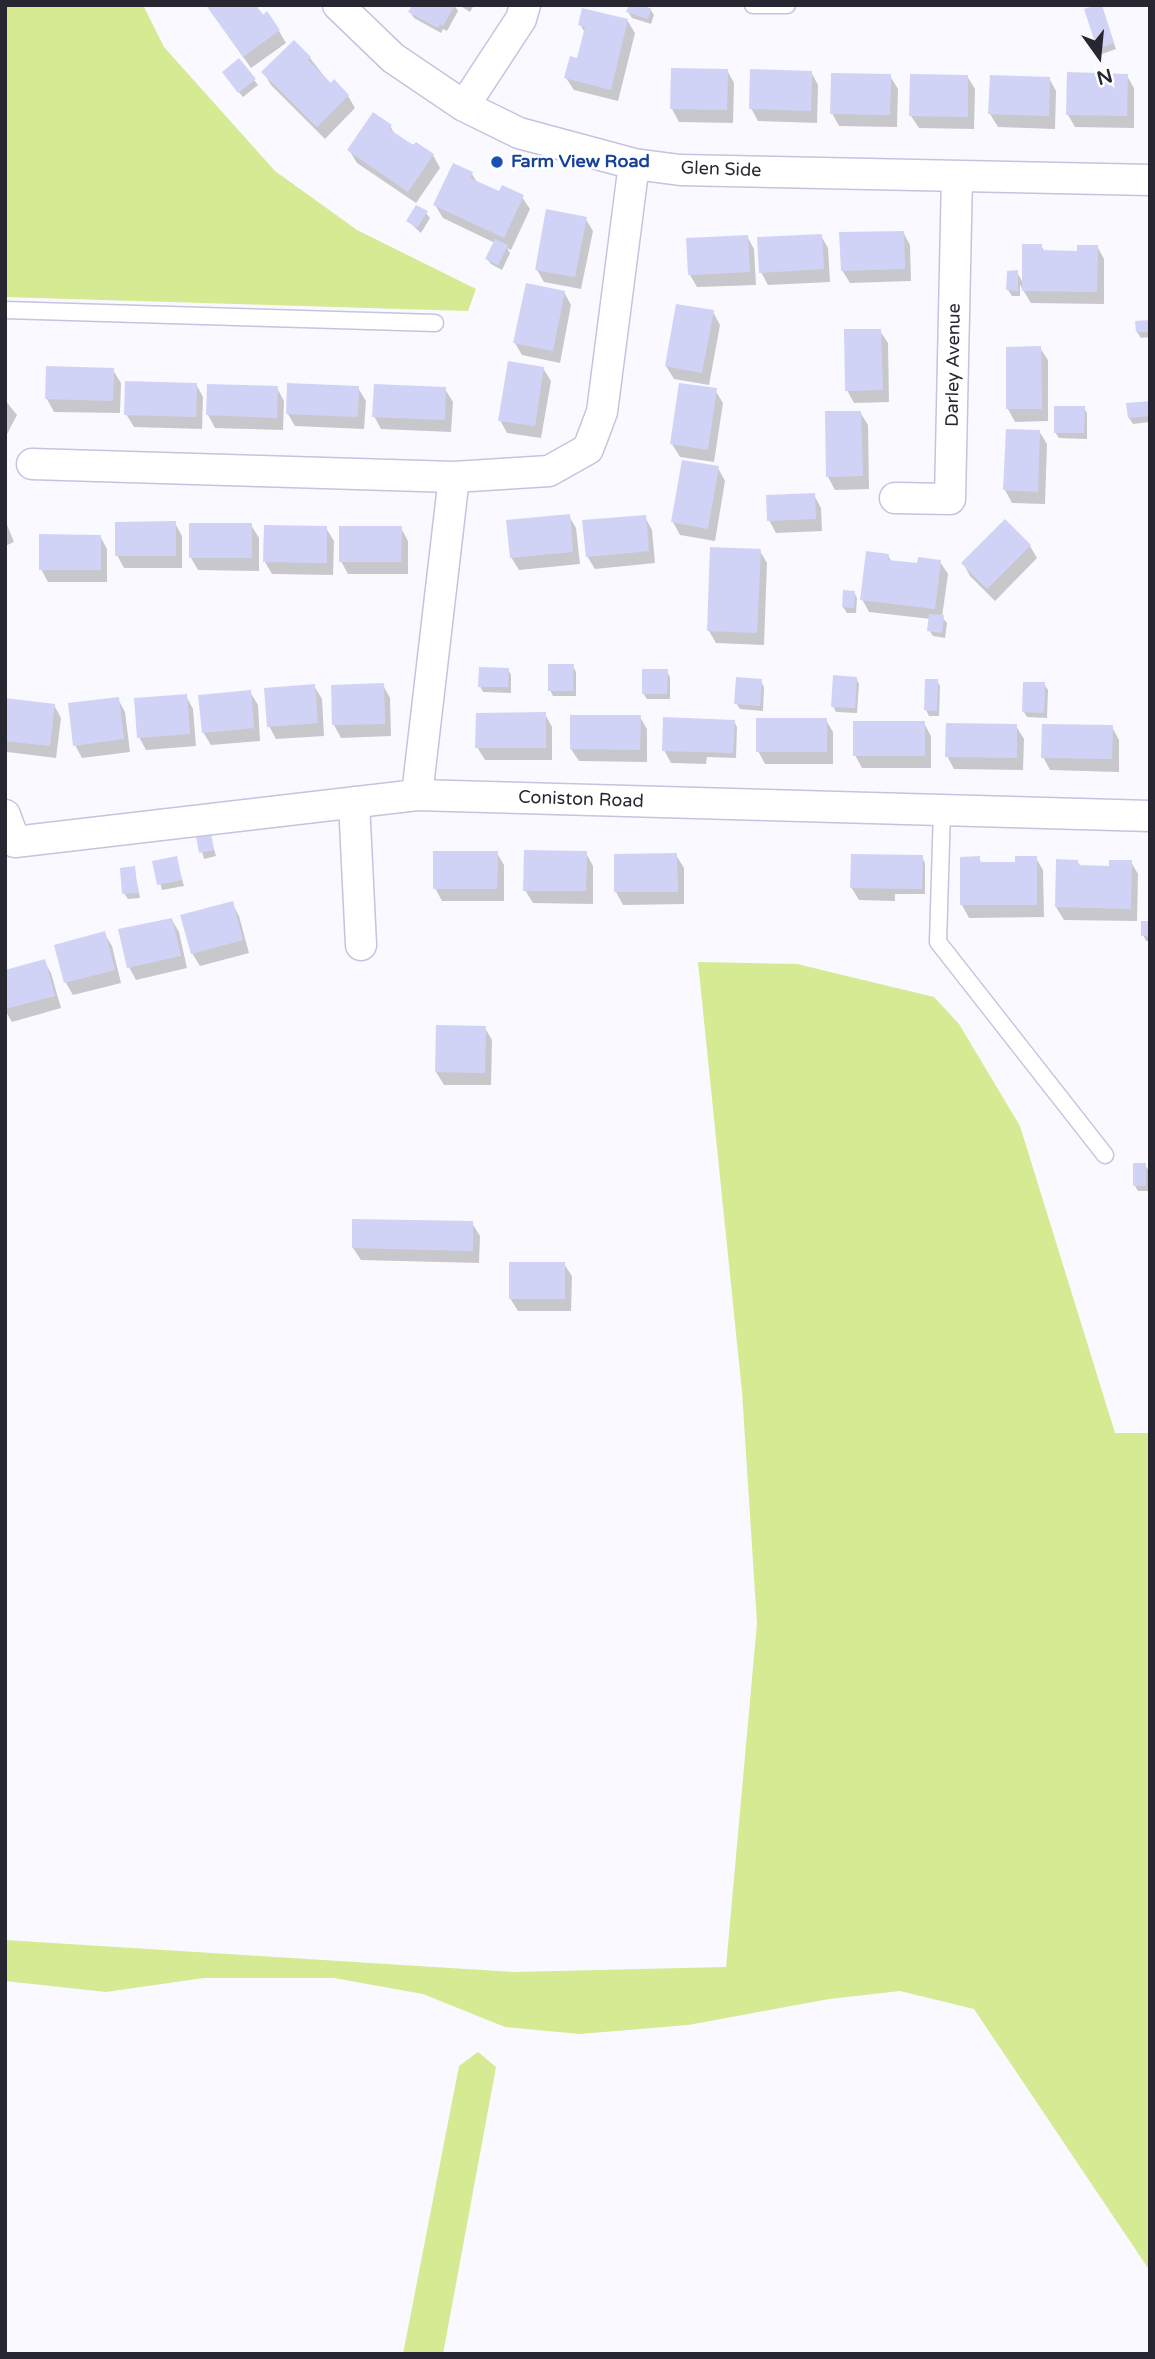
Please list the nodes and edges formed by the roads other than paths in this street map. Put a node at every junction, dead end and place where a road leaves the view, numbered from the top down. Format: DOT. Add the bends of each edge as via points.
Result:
graph roads {
  1 [pos="338,5"];
  2 [pos="524,5"];
  3 [pos="753,5"];
  4 [pos="787,5"];
  5 [pos="464,106"];
  6 [pos="634,164"];
  7 [pos="957,176"];
  8 [pos="1150,180"];
  9 [pos="5,310"];
  10 [pos="435,323"];
  11 [pos="32,464"];
  12 [pos="454,477"];
  13 [pos="895,498"];
  14 [pos="416,795"];
  15 [pos="355,802"];
  16 [pos="942,810"];
  17 [pos="1150,816"];
  18 [pos="8,837"];
  19 [pos="361,945"];
  20 [pos="1105,1155"];
  1 -- 5 [label="street, Glen Side" via="393,58"];
  2 -- 5 [label="street" via="521,19"];
  3 -- 4 [label="lane"];
  5 -- 6 [label="street, Glen Side" via="519,133"];
  6 -- 7 [label="street, Glen Side" via="680,170"];
  6 -- 12 [label="street" via="604,399 588,449 549,471"];
  7 -- 8 [label="street, Glen Side"];
  7 -- 13 [label="street, Darley Avenue" via="950,499"];
  9 -- 10 [label="lane"];
  11 -- 12 [label="street"];
  12 -- 14 [label="street"];
  14 -- 15 [label="street, Coniston Road"];
  14 -- 16 [label="street, Coniston Road"];
  15 -- 18 [label="street, Coniston Road"];
  15 -- 19 [label="street"];
  16 -- 17 [label="street, Coniston Road"];
  16 -- 20 [label="lane" via="939,942"];
}
